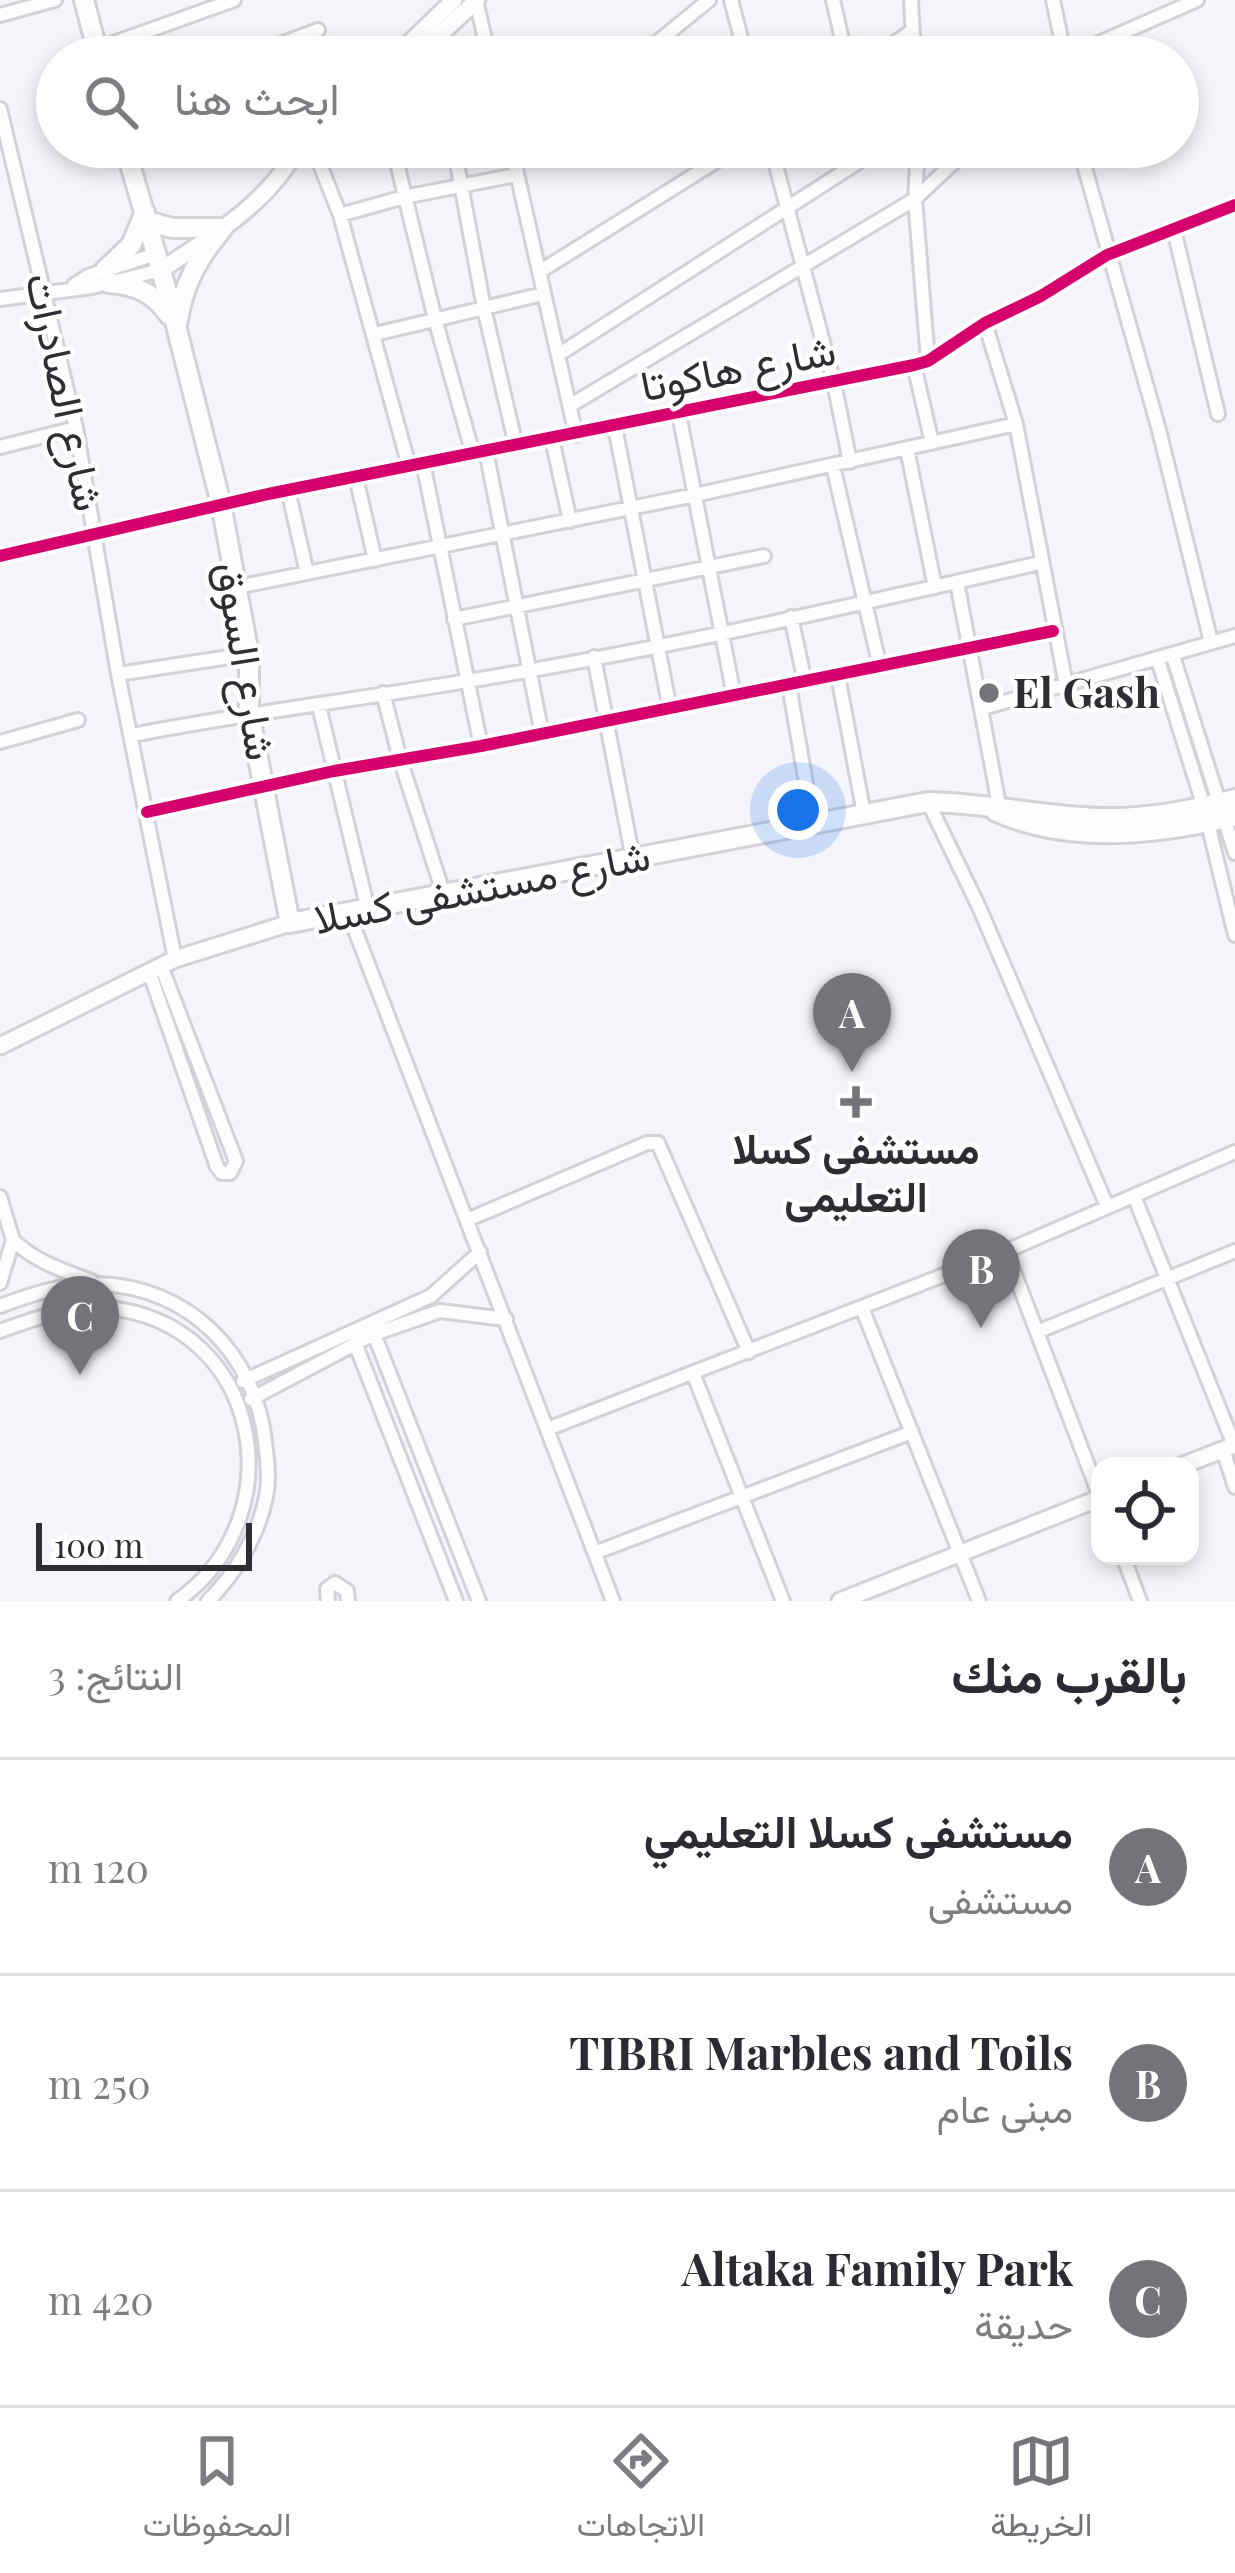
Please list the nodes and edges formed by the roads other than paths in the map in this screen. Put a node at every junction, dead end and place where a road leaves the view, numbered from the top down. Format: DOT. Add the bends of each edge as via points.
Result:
graph roads {
  1 [pos="55,0"];
  2 [pos="84,0"];
  3 [pos="235,0"];
  4 [pos="454,0"];
  5 [pos="476,0"];
  6 [pos="709,0"];
  7 [pos="731,0"];
  8 [pos="833,0"];
  9 [pos="910,0"];
  10 [pos="1053,0"];
  11 [pos="1197,0"];
  12 [pos="1172,5"];
  13 [pos="0,15"];
  14 [pos="318,30"];
  15 [pos="912,32"];
  16 [pos="94,36"];
  17 [pos="142,36"];
  18 [pos="302,36"];
  19 [pos="416,36"];
  20 [pos="445,36"];
  21 [pos="484,36"];
  22 [pos="665,36"];
  23 [pos="740,36"];
  24 [pos="841,36"];
  25 [pos="906,36"];
  26 [pos="912,36"];
  27 [pos="1061,36"];
  28 [pos="1109,36"];
  29 [pos="0,109"];
  30 [pos="131,168"];
  31 [pos="284,168"];
  32 [pos="322,168"];
  33 [pos="398,168"];
  34 [pos="459,168"];
  35 [pos="705,168"];
  36 [pos="776,168"];
  37 [pos="851,168"];
  38 [pos="917,168"];
  39 [pos="948,168"];
  40 [pos="1084,168"];
  41 [pos="515,170"];
  42 [pos="464,187"];
  43 [pos="404,197"];
  44 [pos="915,199"];
  45 [pos="1235,205"];
  46 [pos="788,210"];
  47 [pos="340,215"];
  48 [pos="146,217"];
  49 [pos="221,230"];
  50 [pos="1174,230"];
  51 [pos="1107,256"];
  52 [pos="158,262"];
  53 [pos="804,268"];
  54 [pos="539,272"];
  55 [pos="107,276"];
  56 [pos="44,291"];
  57 [pos="543,294"];
  58 [pos="0,299"];
  59 [pos="484,308"];
  60 [pos="435,319"];
  61 [pos="985,323"];
  62 [pos="176,330"];
  63 [pos="375,334"];
  64 [pos="558,355"];
  65 [pos="921,363"];
  66 [pos="834,383"];
  67 [pos="571,405"];
  68 [pos="679,413"];
  69 [pos="1218,414"];
  70 [pos="1016,424"];
  71 [pos="614,427"];
  72 [pos="76,428"];
  73 [pos="576,435"];
  74 [pos="552,439"];
  75 [pos="932,443"];
  76 [pos="516,446"];
  77 [pos="0,447"];
  78 [pos="907,449"];
  79 [pos="480,453"];
  80 [pos="850,462"];
  81 [pos="416,465"];
  82 [pos="833,466"];
  83 [pos="356,477"];
  84 [pos="288,490"];
  85 [pos="695,495"];
  86 [pos="221,504"];
  87 [pos="630,508"];
  88 [pos="570,520"];
  89 [pos="503,534"];
  90 [pos="95,536"];
  91 [pos="440,546"];
  92 [pos="0,556"];
  93 [pos="764,556"];
  94 [pos="375,560"];
  95 [pos="1040,563"];
  96 [pos="710,568"];
  97 [pos="307,573"];
  98 [pos="645,580"];
  99 [pos="958,582"];
  100 [pos="237,587"];
  101 [pos="935,587"];
  102 [pos="867,601"];
  103 [pos="518,606"];
  104 [pos="790,617"];
  105 [pos="454,619"];
  106 [pos="1053,631"];
  107 [pos="722,632"];
  108 [pos="1235,636"];
  109 [pos="1211,642"];
  110 [pos="657,644"];
  111 [pos="971,650"];
  112 [pos="249,653"];
  113 [pos="1173,656"];
  114 [pos="594,657"];
  115 [pos="1158,660"];
  116 [pos="880,667"];
  117 [pos="530,669"];
  118 [pos="118,674"];
  119 [pos="838,676"];
  120 [pos="467,681"];
  121 [pos="805,682"];
  122 [pos="789,685"];
  123 [pos="1066,685"];
  124 [pos="383,693"];
  125 [pos="734,696"];
  126 [pos="319,706"];
  127 [pos="983,708"];
  128 [pos="670,709"];
  129 [pos="249,712"];
  130 [pos="78,720"];
  131 [pos="606,722"];
  132 [pos="133,734"];
  133 [pos="542,734"];
  134 [pos="0,742"];
  135 [pos="482,746"];
  136 [pos="400,759"];
  137 [pos="334,771"];
  138 [pos="266,788"];
  139 [pos="928,802"];
  140 [pos="995,808"];
  141 [pos="1222,811"];
  142 [pos="148,812"];
  143 [pos="864,814"];
  144 [pos="813,824"];
  145 [pos="1235,853"];
  146 [pos="633,860"];
  147 [pos="1235,863"];
  148 [pos="1218,866"];
  149 [pos="444,895"];
  150 [pos="358,909"];
  151 [pos="1232,914"];
  152 [pos="290,923"];
  153 [pos="1235,935"];
  154 [pos="162,965"];
  155 [pos="0,1046"];
  156 [pos="1235,1151"];
  157 [pos="1134,1196"];
  158 [pos="0,1197"];
  159 [pos="1107,1206"];
  160 [pos="467,1220"];
  161 [pos="13,1240"];
  162 [pos="1006,1251"];
  163 [pos="1235,1251"];
  164 [pos="480,1252"];
  165 [pos="1168,1278"];
  166 [pos="0,1283"];
  167 [pos="98,1283"];
  168 [pos="0,1306"];
  169 [pos="862,1309"];
  170 [pos="506,1318"];
  171 [pos="0,1331"];
  172 [pos="1037,1332"];
  173 [pos="374,1334"];
  174 [pos="355,1343"];
  175 [pos="749,1352"];
  176 [pos="693,1373"];
  177 [pos="249,1379"];
  178 [pos="231,1386"];
  179 [pos="257,1396"];
  180 [pos="239,1404"];
  181 [pos="550,1428"];
  182 [pos="912,1432"];
  183 [pos="1231,1447"];
  184 [pos="1199,1459"];
  185 [pos="1091,1473"];
  186 [pos="1235,1486"];
  187 [pos="742,1496"];
  188 [pos="1091,1501"];
  189 [pos="597,1552"];
  190 [pos="959,1552"];
  191 [pos="1126,1565"];
  192 [pos="177,1601"];
  193 [pos="208,1601"];
  194 [pos="328,1601"];
  195 [pos="348,1601"];
  196 [pos="456,1601"];
  197 [pos="479,1601"];
  198 [pos="614,1601"];
  199 [pos="783,1601"];
  200 [pos="840,1601"];
  201 [pos="979,1601"];
  202 [pos="1140,1601"];
  1 -- 13 [label="street"];
  2 -- 16 [label="main road"];
  3 -- 17 [label="street"];
  4 -- 19 [label="street"];
  5 -- 20 [label="street"];
  5 -- 21 [label="street"];
  6 -- 22 [label="street"];
  7 -- 23 [label="street"];
  8 -- 24 [label="street"];
  9 -- 15 [label="street"];
  10 -- 27 [label="street"];
  11 -- 12 [label="street"];
  12 -- 28 [label="street"];
  14 -- 18 [label="street"];
  15 -- 25 [label="street"];
  15 -- 26 [label="street"];
  29 -- 56 [label="street, شارع الصادرات"];
  30 -- 48 [label="main road, شارع السوق"];
  31 -- 49 [label="street"];
  32 -- 47 [label="street"];
  33 -- 43 [label="street"];
  34 -- 42 [label="street"];
  35 -- 54 [label="street"];
  36 -- 46 [label="street"];
  37 -- 46 [label="street"];
  38 -- 44 [label="street"];
  39 -- 44 [label="street"];
  40 -- 51 [label="street"];
  41 -- 42 [label="street"];
  41 -- 54 [label="street"];
  42 -- 43 [label="street"];
  42 -- 59 [label="street"];
  43 -- 47 [label="street"];
  43 -- 60 [label="street"];
  44 -- 53 [label="street"];
  44 -- 65 [label="street"];
  45 -- 50 [label="street, شارع هاكوتا"];
  46 -- 53 [label="street"];
  46 -- 64 [label="street"];
  47 -- 63 [label="street"];
  48 -- 49 [label="main road" via="172,228"];
  48 -- 52 [label="main road, شارع السوق"];
  48 -- 55 [label="main road"];
  49 -- 52 [label="street"];
  49 -- 62 [label="main road" via="182,292"];
  50 -- 51 [label="street, شارع هاكوتا"];
  50 -- 69 [label="street"];
  51 -- 61 [label="street, شارع هاكوتا"];
  51 -- 109 [label="street"];
  52 -- 55 [label="street"];
  52 -- 62 [label="main road, شارع السوق"];
  53 -- 66 [label="street"];
  53 -- 67 [label="street"];
  54 -- 57 [label="street"];
  55 -- 56 [label="street"];
  55 -- 62 [label="main road" via="151,294"];
  56 -- 58 [label="street"];
  56 -- 72 [label="street, شارع الصادرات"];
  57 -- 59 [label="street"];
  57 -- 64 [label="street"];
  59 -- 60 [label="street"];
  59 -- 76 [label="street"];
  60 -- 63 [label="street"];
  60 -- 79 [label="street"];
  61 -- 65 [label="street, شارع هاكوتا"];
  61 -- 70 [label="street"];
  62 -- 86 [label="main road, شارع السوق"];
  63 -- 81 [label="street"];
  64 -- 67 [label="street"];
  65 -- 66 [label="street, شارع هاكوتا"];
  65 -- 75 [label="street"];
  66 -- 68 [label="street, شارع هاكوتا"];
  66 -- 80 [label="street"];
  67 -- 73 [label="street"];
  68 -- 71 [label="street, شارع هاكوتا"];
  68 -- 85 [label="street"];
  70 -- 75 [label="street"];
  70 -- 95 [label="street"];
  71 -- 73 [label="street, شارع هاكوتا"];
  71 -- 87 [label="street"];
  72 -- 77 [label="street"];
  72 -- 90 [label="street, شارع الصادرات"];
  73 -- 74 [label="street, شارع هاكوتا"];
  74 -- 76 [label="street, شارع هاكوتا"];
  74 -- 88 [label="street"];
  75 -- 78 [label="street"];
  76 -- 79 [label="street, شارع هاكوتا"];
  78 -- 80 [label="street"];
  78 -- 101 [label="street"];
  79 -- 81 [label="street, شارع هاكوتا"];
  79 -- 89 [label="street"];
  80 -- 82 [label="street"];
  81 -- 83 [label="street, شارع هاكوتا"];
  81 -- 91 [label="street"];
  82 -- 85 [label="street"];
  82 -- 102 [label="street"];
  83 -- 84 [label="street, شارع هاكوتا"];
  83 -- 94 [label="street"];
  84 -- 86 [label="street, شارع هاكوتا"];
  84 -- 97 [label="street"];
  85 -- 87 [label="street"];
  85 -- 96 [label="street"];
  86 -- 90 [label="street, شارع هاكوتا"];
  86 -- 100 [label="main road, شارع السوق"];
  87 -- 88 [label="street"];
  87 -- 98 [label="street"];
  88 -- 89 [label="street"];
  89 -- 91 [label="street"];
  89 -- 103 [label="street"];
  90 -- 92 [label="street, شارع هاكوتا"];
  90 -- 118 [label="street, شارع الصادرات"];
  91 -- 94 [label="street"];
  91 -- 105 [label="street"];
  93 -- 96 [label="street"];
  94 -- 97 [label="street"];
  95 -- 99 [label="street"];
  95 -- 106 [label="street"];
  96 -- 98 [label="street"];
  96 -- 107 [label="street"];
  97 -- 100 [label="street"];
  98 -- 103 [label="street"];
  98 -- 110 [label="street"];
  99 -- 101 [label="street"];
  99 -- 111 [label="street"];
  100 -- 112 [label="main road, شارع السوق"];
  101 -- 102 [label="street"];
  102 -- 104 [label="street"];
  102 -- 116 [label="street"];
  103 -- 105 [label="street"];
  103 -- 117 [label="street"];
  104 -- 107 [label="street"];
  104 -- 121 [label="street"];
  105 -- 120 [label="street"];
  106 -- 111 [label="street"];
  106 -- 123 [label="street"];
  107 -- 110 [label="street"];
  107 -- 125 [label="street"];
  108 -- 109 [label="street"];
  109 -- 113 [label="street"];
  110 -- 114 [label="street"];
  110 -- 128 [label="street"];
  111 -- 116 [label="street"];
  111 -- 127 [label="street"];
  112 -- 118 [label="street"];
  112 -- 129 [label="main road, شارع السوق"];
  113 -- 115 [label="street"];
  113 -- 141 [label="street"];
  114 -- 117 [label="street"];
  114 -- 131 [label="street"];
  115 -- 123 [label="street"];
  115 -- 141 [label="street"];
  116 -- 119 [label="street"];
  117 -- 120 [label="street"];
  117 -- 133 [label="street"];
  118 -- 132 [label="street, شارع الصادرات"];
  119 -- 121 [label="street"];
  119 -- 143 [label="street"];
  120 -- 124 [label="street"];
  120 -- 135 [label="street"];
  121 -- 122 [label="street"];
  122 -- 125 [label="street"];
  122 -- 144 [label="street"];
  123 -- 127 [label="street"];
  124 -- 126 [label="street"];
  124 -- 136 [label="street"];
  125 -- 128 [label="street"];
  126 -- 129 [label="street"];
  126 -- 137 [label="street"];
  127 -- 140 [label="street"];
  128 -- 131 [label="street"];
  129 -- 132 [label="street"];
  129 -- 138 [label="main road, شارع السوق"];
  130 -- 134 [label="street"];
  131 -- 133 [label="street"];
  131 -- 146 [label="street"];
  132 -- 142 [label="street, شارع الصادرات"];
  133 -- 135 [label="street"];
  135 -- 136 [label="street"];
  136 -- 137 [label="street"];
  136 -- 149 [label="street"];
  137 -- 138 [label="street"];
  137 -- 150 [label="street"];
  138 -- 142 [label="street"];
  138 -- 152 [label="main road, شارع السوق"];
  139 -- 140 [label="main road, شارع مستشفى كسلا"];
  139 -- 143 [label="main road, شارع مستشفى كسلا"];
  139 -- 159 [label="street"];
  140 -- 141 [label="main road" via="1106,818"];
  141 -- 145 [label="street"];
  141 -- 148 [label="street"];
  142 -- 154 [label="street, شارع الصادرات"];
  143 -- 144 [label="main road, شارع مستشفى كسلا"];
  144 -- 146 [label="main road, شارع مستشفى كسلا"];
  146 -- 149 [label="main road, شارع مستشفى كسلا"];
  147 -- 148 [label="street"];
  148 -- 151 [label="street"];
  149 -- 150 [label="main road, شارع مستشفى كسلا"];
  150 -- 152 [label="main road, شارع مستشفى كسلا"];
  150 -- 160 [label="street"];
  151 -- 153 [label="street"];
  152 -- 154 [label="street, شارع مستشفى كسلا"];
  154 -- 154 [label="street" via="217,1167 230,1173 234,1156"];
  154 -- 155 [label="street, شارع مستشفى كسلا"];
  156 -- 157 [label="street"];
  157 -- 159 [label="street"];
  157 -- 165 [label="street"];
  158 -- 161 [label="street"];
  159 -- 162 [label="street"];
  160 -- 164 [label="street"];
  160 -- 175 [label="street" via="658,1144"];
  161 -- 166 [label="street"];
  161 -- 167 [label="street" via="53,1267"];
  162 -- 169 [label="street"];
  162 -- 172 [label="street"];
  163 -- 165 [label="street"];
  164 -- 170 [label="street"];
  164 -- 177 [label="street" via="431,1296"];
  165 -- 172 [label="street"];
  165 -- 183 [label="street"];
  167 -- 168 [label="street"];
  167 -- 177 [label="street" via="170,1299 202,1320"];
  169 -- 175 [label="street"];
  169 -- 182 [label="street"];
  170 -- 173 [label="street" via="440,1311"];
  170 -- 181 [label="street"];
  171 -- 178 [label="street" via="45,1315 105,1308 154,1319 190,1339"];
  172 -- 185 [label="street"];
  173 -- 174 [label="street"];
  173 -- 197 [label="street"];
  174 -- 179 [label="street"];
  174 -- 196 [label="street"];
  175 -- 176 [label="street"];
  176 -- 181 [label="street"];
  176 -- 187 [label="street"];
  177 -- 178 [label="street"];
  177 -- 179 [label="street"];
  178 -- 180 [label="street"];
  179 -- 180 [label="street"];
  179 -- 193 [label="street" via="267,1494 255,1534"];
  180 -- 192 [label="street" via="249,1493 215,1567"];
  181 -- 189 [label="street"];
  182 -- 187 [label="street"];
  182 -- 190 [label="street"];
  183 -- 184 [label="street"];
  183 -- 186 [label="street"];
  187 -- 189 [label="street"];
  187 -- 199 [label="street"];
  188 -- 190 [label="street"];
  189 -- 198 [label="street"];
  190 -- 200 [label="street"];
  190 -- 201 [label="street"];
  191 -- 202 [label="street"];
  194 -- 195 [label="street" via="335,1583"];
}
